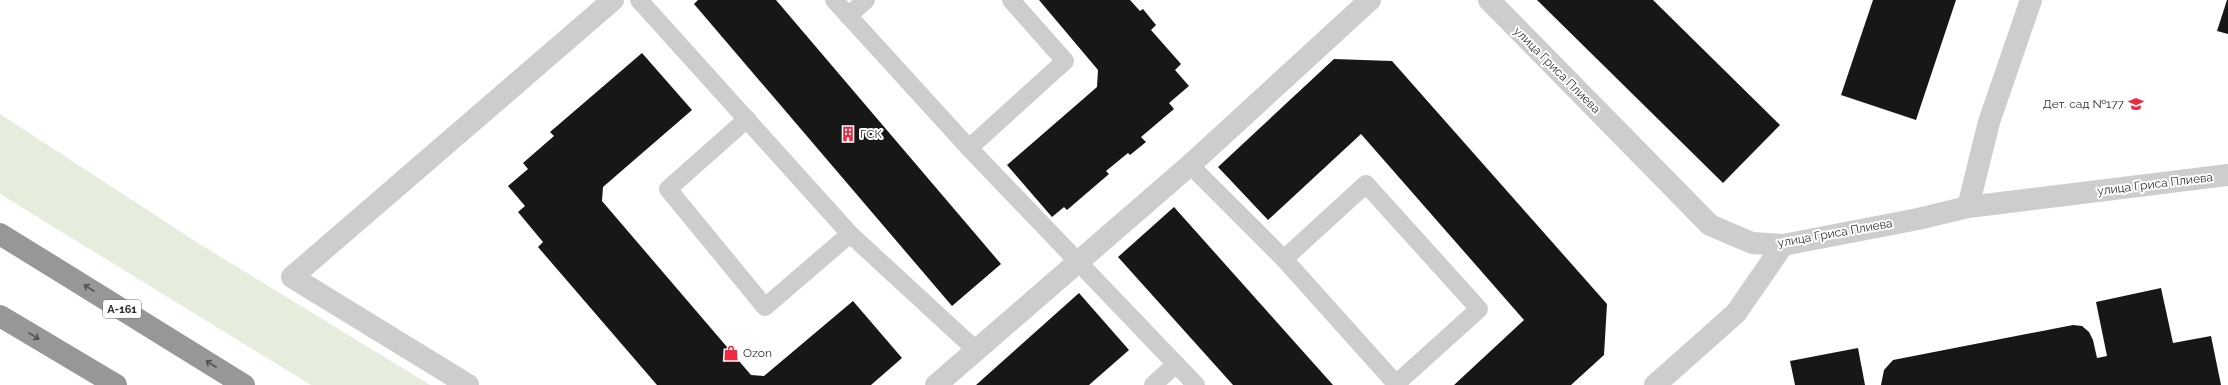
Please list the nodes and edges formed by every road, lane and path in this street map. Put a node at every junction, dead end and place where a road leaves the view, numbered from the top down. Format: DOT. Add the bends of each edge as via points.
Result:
graph roads {
  1 [pos="613,0"];
  2 [pos="639,0"];
  3 [pos="834,0"];
  4 [pos="866,0"];
  5 [pos="1011,0"];
  6 [pos="1370,0"];
  7 [pos="1489,0"];
  8 [pos="2031,0"];
  9 [pos="848,16"];
  10 [pos="748,119"];
  11 [pos="969,148"];
  12 [pos="1190,165"];
  13 [pos="2228,175"];
  14 [pos="1968,207"];
  15 [pos="0,234"];
  16 [pos="850,234"];
  17 [pos="1782,245"];
  18 [pos="1284,259"];
  19 [pos="1080,262"];
  20 [pos="0,316"];
  21 [pos="976,351"];
  22 [pos="1176,364"];
  23 [pos="1397,384"];
  24 [pos="116,385"];
  25 [pos="244,385"];
  26 [pos="468,385"];
  27 [pos="936,385"];
  28 [pos="1153,385"];
  29 [pos="1196,385"];
  30 [pos="1655,385"];
  1 -- 26 [label="street" via="292,277"];
  2 -- 10 [label="lane"];
  3 -- 9 [label="lane"];
  4 -- 9 [label="lane"];
  5 -- 11 [label="lane" via="1065,61"];
  6 -- 12 [label="street"];
  7 -- 17 [label="street, улица Гриса Плиева" via="1710,225 1752,243"];
  8 -- 14 [label="street" via="1989,122"];
  9 -- 11 [label="lane"];
  10 -- 16 [label="lane"];
  10 -- 16 [label="lane" via="668,189 765,307"];
  11 -- 19 [label="lane"];
  12 -- 18 [label="lane"];
  12 -- 19 [label="street"];
  13 -- 14 [label="street, улица Гриса Плиева"];
  14 -- 17 [label="street, улица Гриса Плиева"];
  25 -- 15 [label="highway, А-161, one-way"];
  16 -- 21 [label="lane"];
  17 -- 30 [label="street" via="1736,313"];
  18 -- 23 [label="lane"];
  18 -- 23 [label="lane" via="1366,184 1479,309"];
  19 -- 21 [label="street"];
  19 -- 22 [label="lane"];
  20 -- 24 [label="highway, one-way"];
  21 -- 27 [label="street"];
  22 -- 28 [label="lane"];
  22 -- 29 [label="lane"];
}
